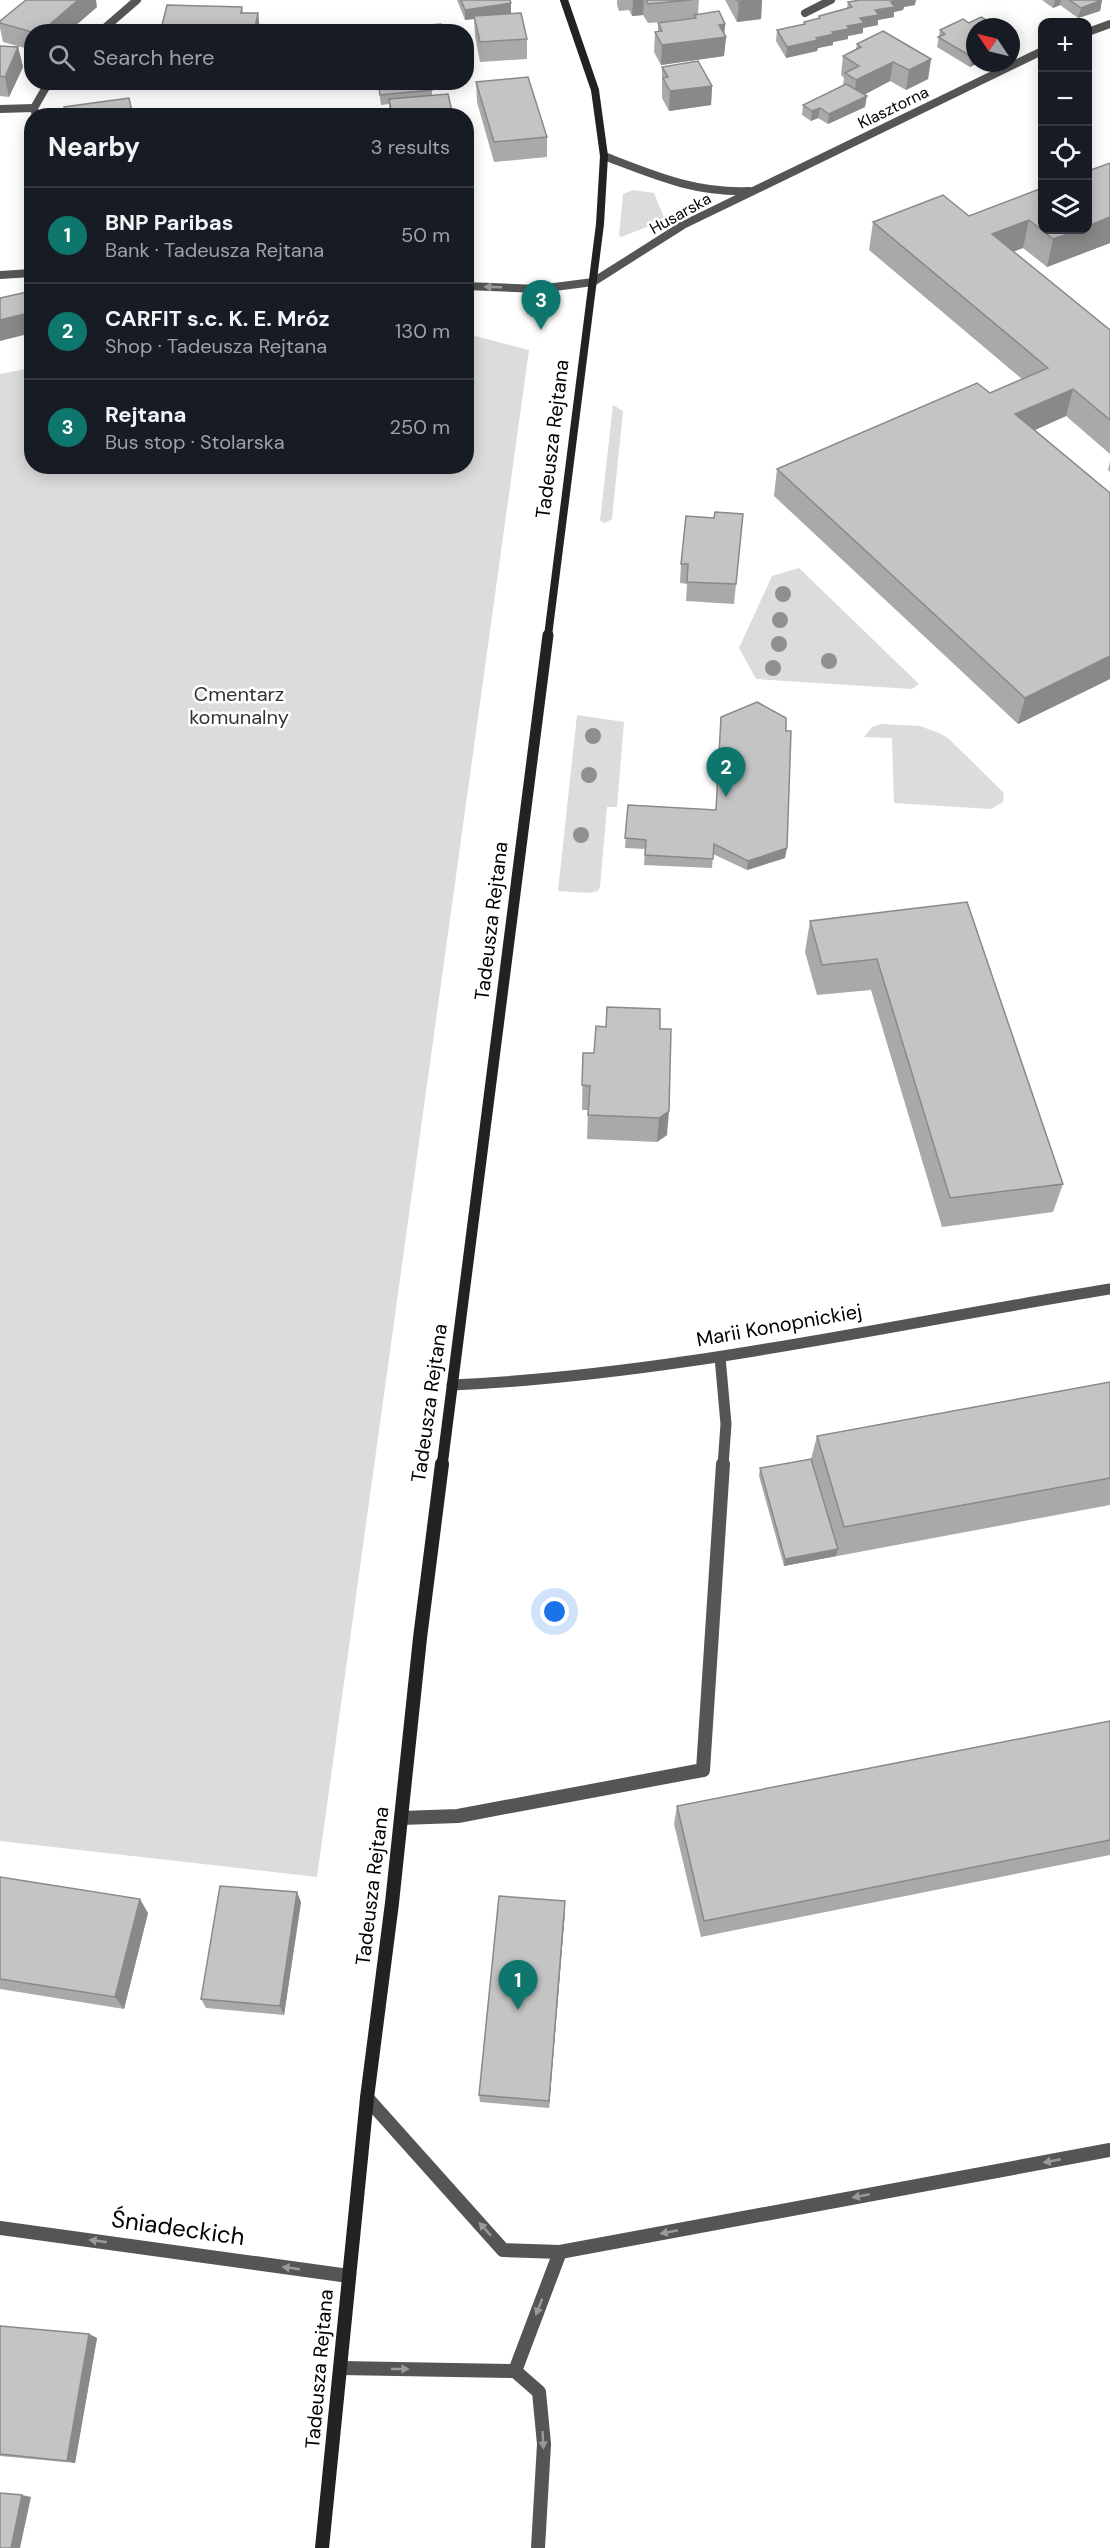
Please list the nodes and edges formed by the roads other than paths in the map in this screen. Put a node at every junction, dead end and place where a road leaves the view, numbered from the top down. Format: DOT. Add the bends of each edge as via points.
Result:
graph roads {
  1 [pos="137,0"];
  2 [pos="564,0"];
  3 [pos="831,0"];
  4 [pos="805,13"];
  5 [pos="109,24"];
  6 [pos="1110,24"];
  7 [pos="1092,31"];
  8 [pos="1038,53"];
  9 [pos="45,90"];
  10 [pos="37,108"];
  11 [pos="0,109"];
  12 [pos="24,111"];
  13 [pos="604,156"];
  14 [pos="756,191"];
  15 [pos="24,273"];
  16 [pos="0,274"];
  17 [pos="593,282"];
  18 [pos="474,286"];
  19 [pos="1110,1289"];
  20 [pos="720,1357"];
  21 [pos="453,1384"];
  22 [pos="401,1818"];
  23 [pos="367,2098"];
  24 [pos="1110,2150"];
  25 [pos="0,2228"];
  26 [pos="560,2252"];
  27 [pos="349,2276"];
  28 [pos="341,2368"];
  29 [pos="515,2371"];
  30 [pos="324,2543"];
  31 [pos="538,2548"];
  1 -- 5 [label="street"];
  2 -- 13 [label="street" via="595,90"];
  3 -- 4 [label="street"];
  6 -- 7 [label="street"];
  8 -- 14 [label="street, Klasztorna"];
  9 -- 10 [label="street"];
  11 -- 12 [label="street"];
  13 -- 14 [label="street, Husarska" via="670,181 719,192"];
  13 -- 17 [label="street"];
  14 -- 17 [label="street, Husarska" via="683,225"];
  15 -- 16 [label="street"];
  17 -- 18 [label="street, one-way" via="539,289"];
  17 -- 21 [label="street, Tadeusza Rejtana"];
  19 -- 20 [label="street, Marii Konopnickiej"];
  20 -- 21 [label="street, Marii Konopnickiej" via="511,1383"];
  20 -- 22 [label="street" via="726,1424 703,1770 458,1816"];
  21 -- 22 [label="street, Tadeusza Rejtana"];
  22 -- 23 [label="street, Tadeusza Rejtana"];
  26 -- 23 [label="street, one-way" via="504,2250"];
  23 -- 27 [label="street, Tadeusza Rejtana"];
  24 -- 26 [label="street, one-way"];
  27 -- 25 [label="street, Śniadeckich, one-way"];
  26 -- 29 [label="street, one-way"];
  27 -- 28 [label="street, Tadeusza Rejtana"];
  28 -- 29 [label="street, one-way"];
  28 -- 30 [label="street, Tadeusza Rejtana"];
  29 -- 31 [label="street, one-way" via="539,2392 544,2444"];
}
